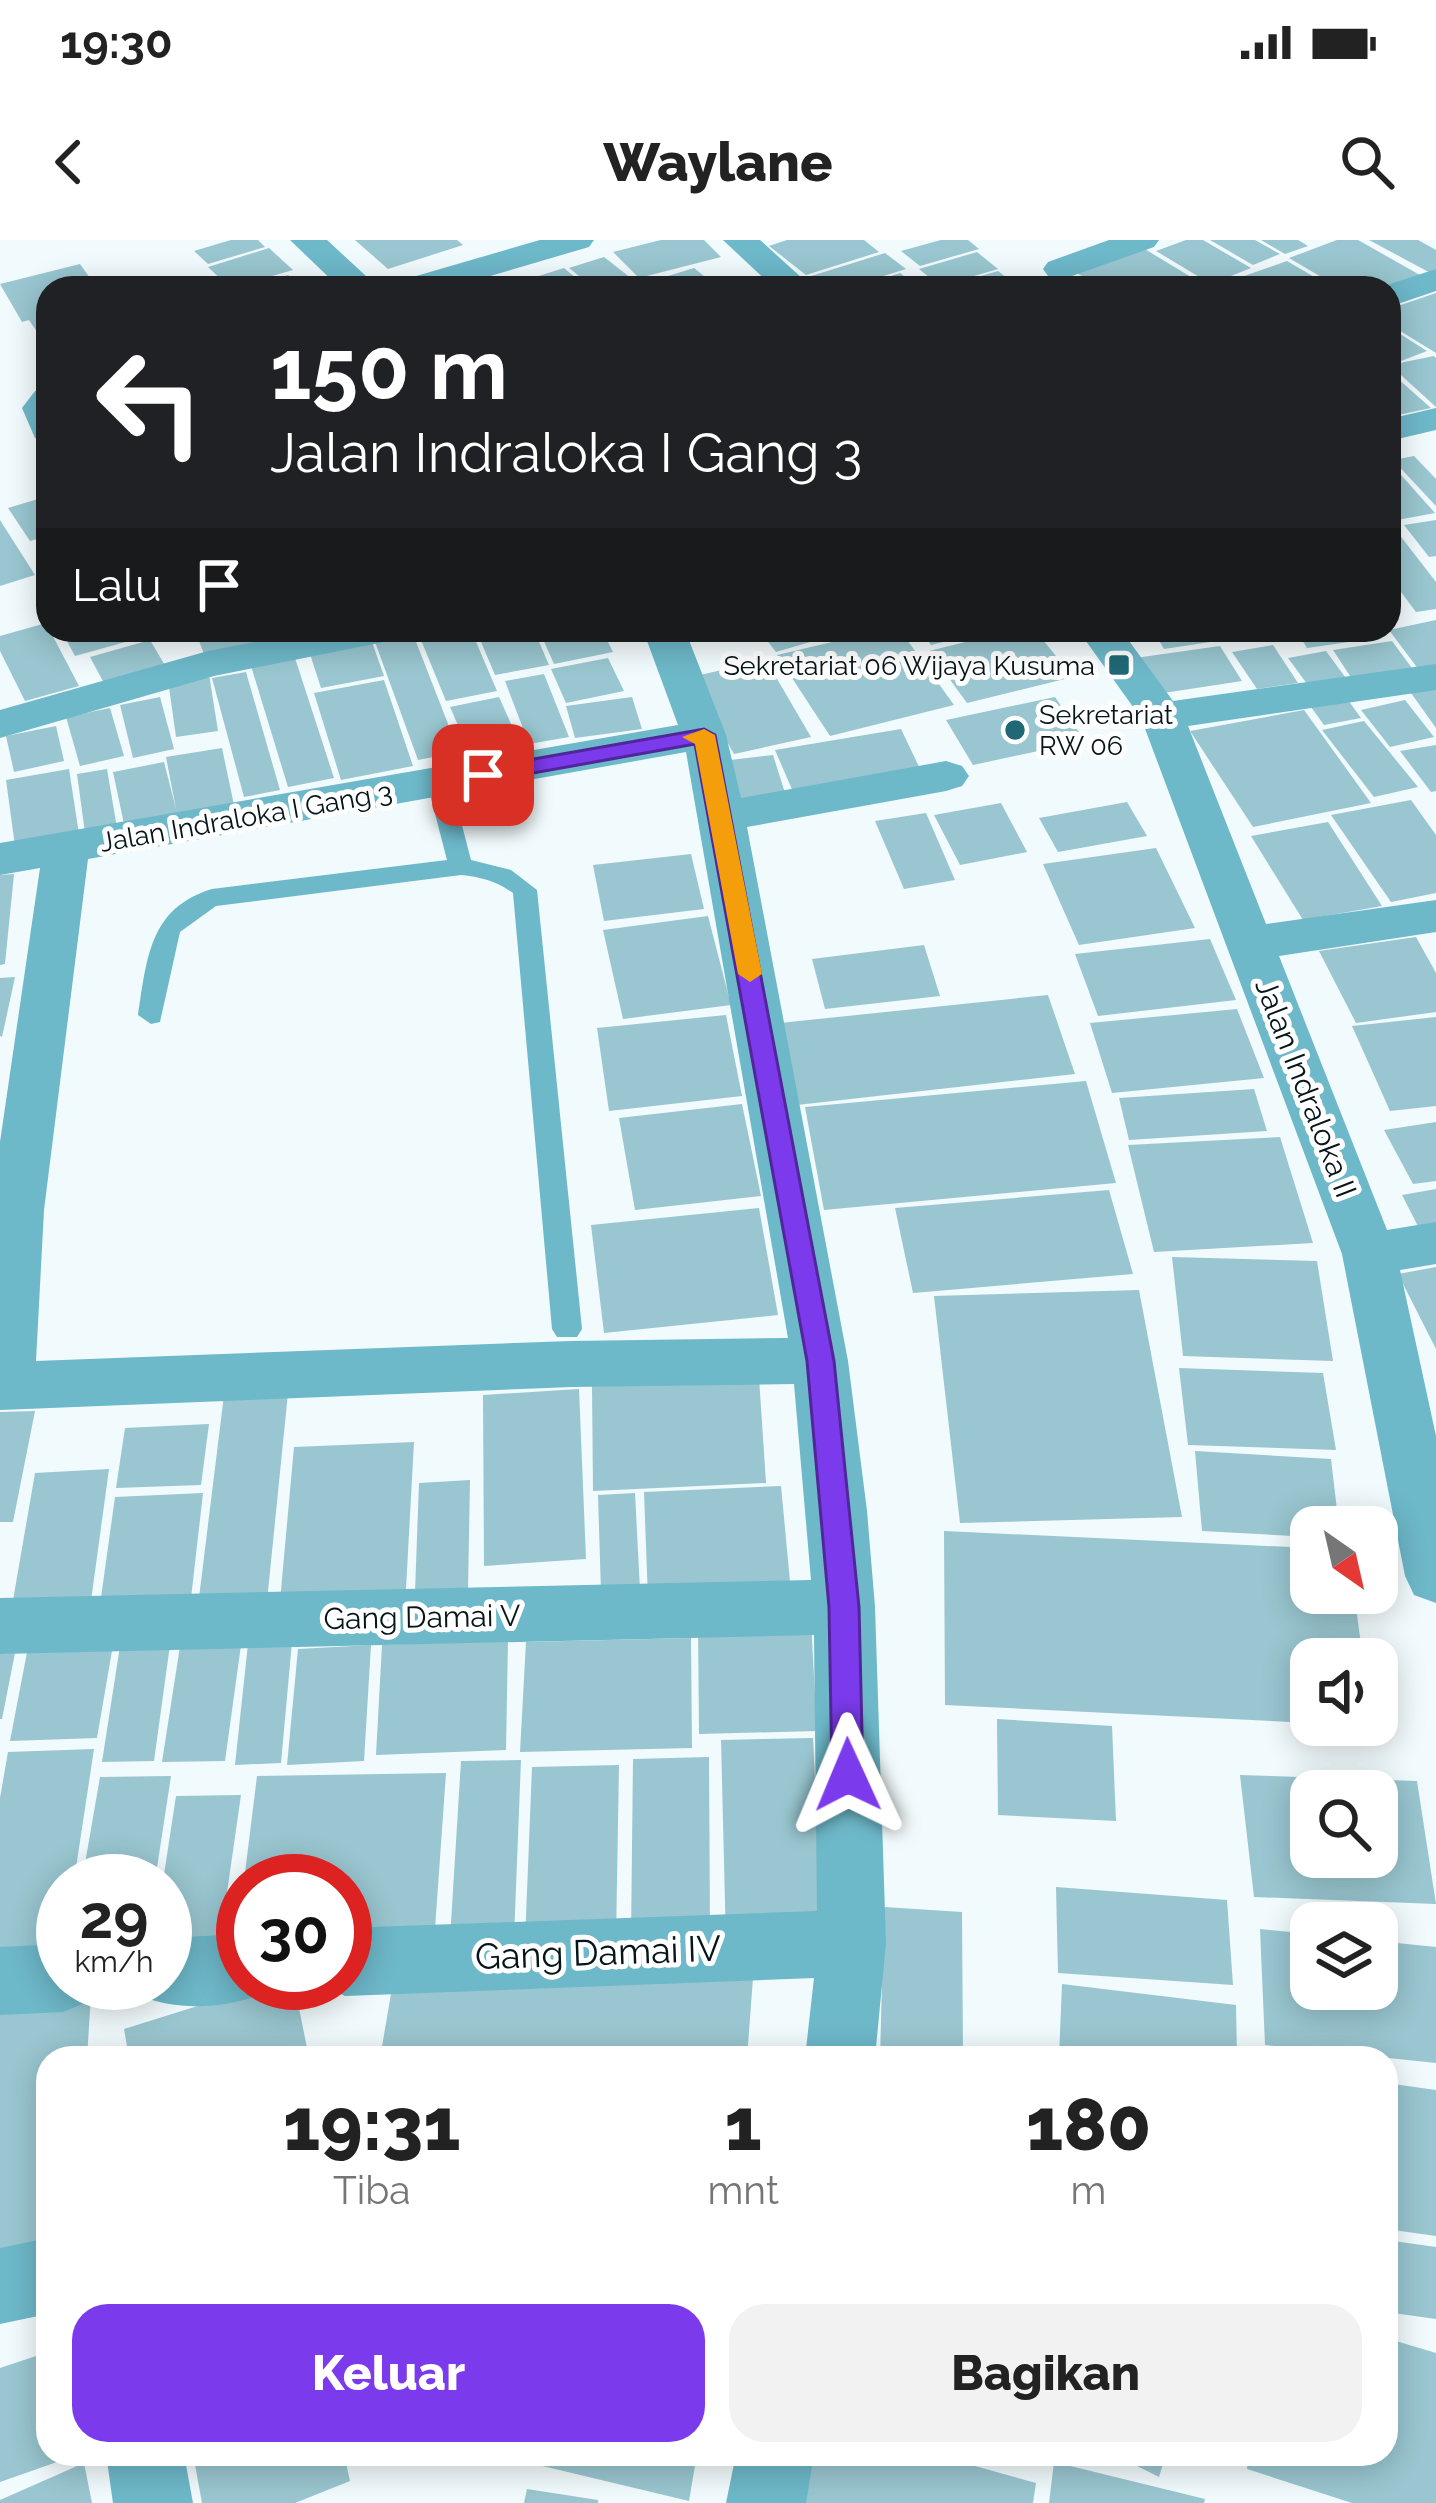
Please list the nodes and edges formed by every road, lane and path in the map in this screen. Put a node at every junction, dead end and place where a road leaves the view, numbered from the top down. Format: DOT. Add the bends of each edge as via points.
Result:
graph roads {
  1 [pos="307,240"];
  2 [pos="577,240"];
  3 [pos="740,240"];
  4 [pos="1025,240"];
  5 [pos="1142,240"];
  6 [pos="348,276"];
  7 [pos="452,276"];
  8 [pos="781,276"];
  9 [pos="1070,276"];
  10 [pos="1076,276"];
  11 [pos="1436,279"];
  12 [pos="1401,292"];
  13 [pos="1436,419"];
  14 [pos="1401,427"];
  15 [pos="251,642"];
  16 [pos="669,642"];
  17 [pos="1108,642"];
  18 [pos="196,647"];
  19 [pos="1436,677"];
  20 [pos="1162,716"];
  21 [pos="0,724"];
  22 [pos="704,735"];
  23 [pos="946,776"];
  24 [pos="439,783"];
  25 [pos="722,816"];
  26 [pos="67,849"];
  27 [pos="0,859"];
  28 [pos="461,867"];
  29 [pos="1436,916"];
  30 [pos="1252,944"];
  31 [pos="151,1016"];
  32 [pos="1436,1243"];
  33 [pos="1369,1254"];
  34 [pos="569,1346"];
  35 [pos="820,1361"];
  36 [pos="3,1386"];
  37 [pos="1435,1564"];
  38 [pos="844,1607"];
  39 [pos="0,1626"];
  40 [pos="852,1943"];
  41 [pos="372,1961"];
  42 [pos="36,1979"];
  43 [pos="0,1981"];
  44 [pos="841,2046"];
  45 [pos="36,2278"];
  46 [pos="0,2286"];
  47 [pos="147,2466"];
  48 [pos="773,2466"];
  49 [pos="153,2503"];
  50 [pos="766,2503"];
  1 -- 6 [label="street"];
  2 -- 7 [label="street"];
  3 -- 8 [label="street"];
  4 -- 9 [label="street"];
  5 -- 10 [label="street"];
  11 -- 12 [label="street"];
  13 -- 14 [label="street"];
  15 -- 18 [label="street"];
  16 -- 22 [label="street"];
  17 -- 20 [label="street, Jalan Indraloka II"];
  18 -- 21 [label="street"];
  19 -- 20 [label="street"];
  20 -- 30 [label="street, Jalan Indraloka II"];
  22 -- 24 [label="street, Jalan Indraloka I Gang 3"];
  22 -- 25 [label="street"];
  23 -- 25 [label="street"];
  24 -- 26 [label="street, Jalan Indraloka I Gang 3"];
  24 -- 28 [label="lane"];
  25 -- 35 [label="street"];
  26 -- 27 [label="street, Jalan Indraloka I Gang 3"];
  26 -- 36 [label="street" via="17,1210"];
  28 -- 31 [label="lane" via="186,906 169,922"];
  28 -- 34 [label="lane" via="494,870 525,890"];
  29 -- 30 [label="street"];
  30 -- 33 [label="street, Jalan Indraloka II"];
  32 -- 33 [label="street"];
  33 -- 37 [label="street, Jalan Indraloka II"];
  34 -- 35 [label="street"];
  34 -- 36 [label="street"];
  35 -- 38 [label="street"];
  38 -- 39 [label="street, Gang Damai V"];
  38 -- 40 [label="street"];
  40 -- 41 [label="street, Gang Damai IV"];
  40 -- 44 [label="street"];
  42 -- 43 [label="street"];
  45 -- 46 [label="street"];
  47 -- 49 [label="street"];
  48 -- 50 [label="street"];
}
